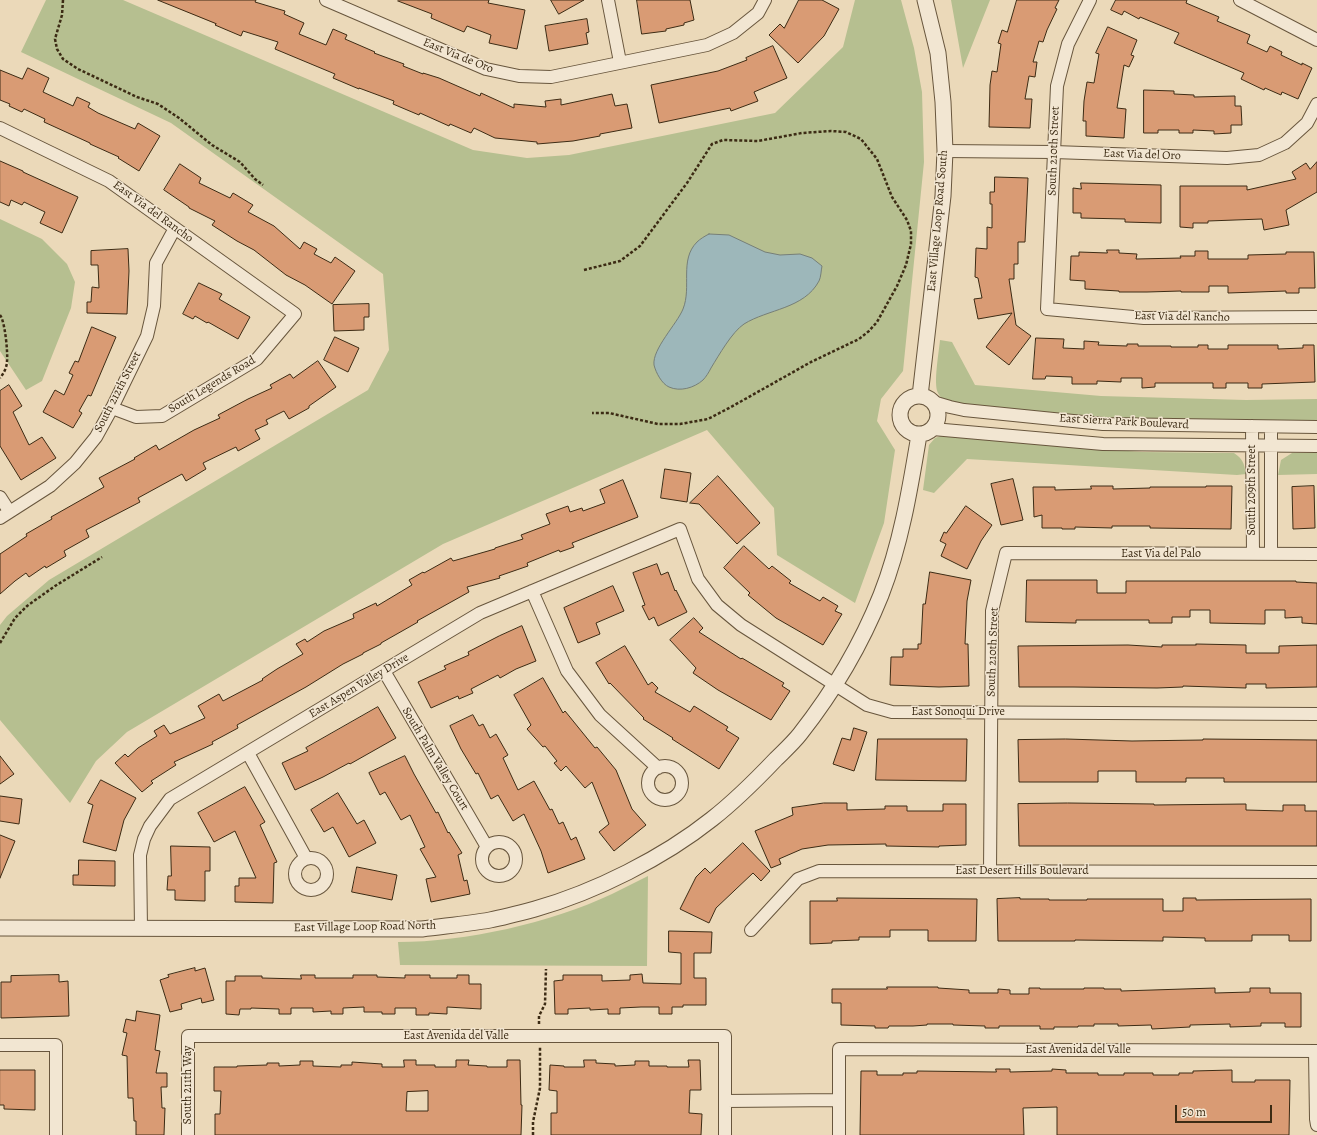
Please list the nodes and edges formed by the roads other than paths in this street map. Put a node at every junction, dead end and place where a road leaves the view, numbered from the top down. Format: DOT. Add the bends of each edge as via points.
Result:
graph roads {
  1 [pos="326,0"];
  2 [pos="608,0"];
  3 [pos="764,0"];
  4 [pos="925,0"];
  5 [pos="1090,0"];
  6 [pos="1240,0"];
  7 [pos="1317,40"];
  8 [pos="620,62"];
  9 [pos="1317,104"];
  10 [pos="0,128"];
  11 [pos="945,151"];
  12 [pos="1054,152"];
  13 [pos="175,228"];
  14 [pos="1047,309"];
  15 [pos="295,314"];
  16 [pos="1317,317"];
  17 [pos="927,399"];
  18 [pos="112,408"];
  19 [pos="1252,426"];
  20 [pos="1272,427"];
  21 [pos="1317,427"];
  22 [pos="926,432"];
  23 [pos="1252,445"];
  24 [pos="1272,445"];
  25 [pos="1317,446"];
  26 [pos="0,497"];
  27 [pos="5,514"];
  28 [pos="680,528"];
  29 [pos="1006,553"];
  30 [pos="1253,554"];
  31 [pos="1271,554"];
  32 [pos="1317,554"];
  33 [pos="532,591"];
  34 [pos="384,671"];
  35 [pos="835,685"];
  36 [pos="991,712"];
  37 [pos="1317,714"];
  38 [pos="248,753"];
  39 [pos="658,768"];
  40 [pos="487,847"];
  41 [pos="306,858"];
  42 [pos="990,871"];
  43 [pos="1317,872"];
  44 [pos="0,928"];
  45 [pos="141,928"];
  46 [pos="751,930"];
  47 [pos="188,1036"];
  48 [pos="0,1045"];
  49 [pos="1316,1051"];
  50 [pos="839,1100"];
  51 [pos="725,1101"];
  52 [pos="1317,1125"];
  53 [pos="56,1135"];
  54 [pos="188,1135"];
  55 [pos="725,1135"];
  56 [pos="839,1135"];
  1 -- 8 [label="street, East Via de Oro" via="486,69 519,76 551,77"];
  2 -- 8 [label="street"];
  3 -- 8 [label="street, East Via de Oro" via="758,13 733,33 707,45"];
  4 -- 11 [label="street, East Village Loop Road South" via="938,53"];
  5 -- 12 [label="street, South 210th Street" via="1068,44 1057,86"];
  6 -- 7 [label="street"];
  9 -- 12 [label="street, East Via del Oro" via="1307,123 1285,144 1259,155 1227,158"];
  10 -- 13 [label="street, East Via del Rancho" via="109,181"];
  11 -- 12 [label="street, East Via del Oro"];
  11 -- 17 [label="street, East Village Loop Road South"];
  12 -- 14 [label="street, South 210th Street"];
  13 -- 15 [label="street, East Via del Rancho"];
  13 -- 18 [label="street, South 212th Street" via="156,263 154,306 147,336"];
  14 -- 16 [label="street, East Via del Rancho" via="1144,318"];
  15 -- 18 [label="street, South Legends Road" via="257,359 162,416 136,417"];
  17 -- 19 [label="street, East Sierra Park Boulevard" via="964,410 1103,424"];
  17 -- 22 [label="street" via="937,407 938,419"];
  17 -- 22 [label="street" via="909,399 904,403 900,414 907,431"];
  18 -- 27 [label="street, South 212th Street" via="96,437 75,463 50,486"];
  19 -- 20 [label="street, East Sierra Park Boulevard"];
  19 -- 23 [label="street, South 209th Street"];
  20 -- 21 [label="street, East Sierra Park Boulevard"];
  20 -- 24 [label="street, South 209th Street"];
  22 -- 23 [label="street, East Sierra Park Boulevard" via="1103,444"];
  22 -- 35 [label="street, East Village Loop Road North" via="899,539 881,594 859,643"];
  23 -- 24 [label="street, East Sierra Park Boulevard"];
  23 -- 30 [label="street, South 209th Street"];
  24 -- 25 [label="street, East Sierra Park Boulevard"];
  24 -- 31 [label="street, South 209th Street"];
  26 -- 27 [label="street"];
  28 -- 33 [label="street, East Aspen Valley Drive"];
  28 -- 35 [label="street, East Sonoqui Drive" via="698,579 717,606 741,625"];
  29 -- 30 [label="street, East Via del Palo"];
  29 -- 36 [label="street, South 210th Street" via="992,611"];
  30 -- 31 [label="street, East Via del Palo"];
  31 -- 32 [label="street, East Via del Palo"];
  33 -- 34 [label="street, East Aspen Valley Drive" via="480,613"];
  33 -- 39 [label="street" via="567,671 600,715"];
  34 -- 38 [label="street, East Aspen Valley Drive"];
  34 -- 40 [label="street, South Palm Valley Court"];
  35 -- 36 [label="street, East Sonoqui Drive" via="867,705 892,712"];
  35 -- 45 [label="street, East Village Loop Road North" via="799,735 754,783 711,820 622,875 536,908 491,920 422,929"];
  36 -- 37 [label="street, East Sonoqui Drive"];
  36 -- 42 [label="street, South 210th Street"];
  38 -- 41 [label="street"];
  38 -- 45 [label="street, East Aspen Valley Drive" via="170,799 150,826 140,855"];
  42 -- 43 [label="street, East Desert Hills Boulevard"];
  42 -- 46 [label="street, East Desert Hills Boulevard" via="820,871 798,879"];
  44 -- 45 [label="street, East Village Loop Road North"];
  47 -- 51 [label="street, East Avenida del Valle" via="724,1036"];
  47 -- 54 [label="street, South 211th Way"];
  48 -- 53 [label="street" via="56,1045"];
  49 -- 50 [label="street, East Avenida del Valle" via="839,1050"];
  49 -- 52 [label="street"];
  50 -- 51 [label="street"];
  50 -- 56 [label="street"];
  51 -- 55 [label="street"];
}
